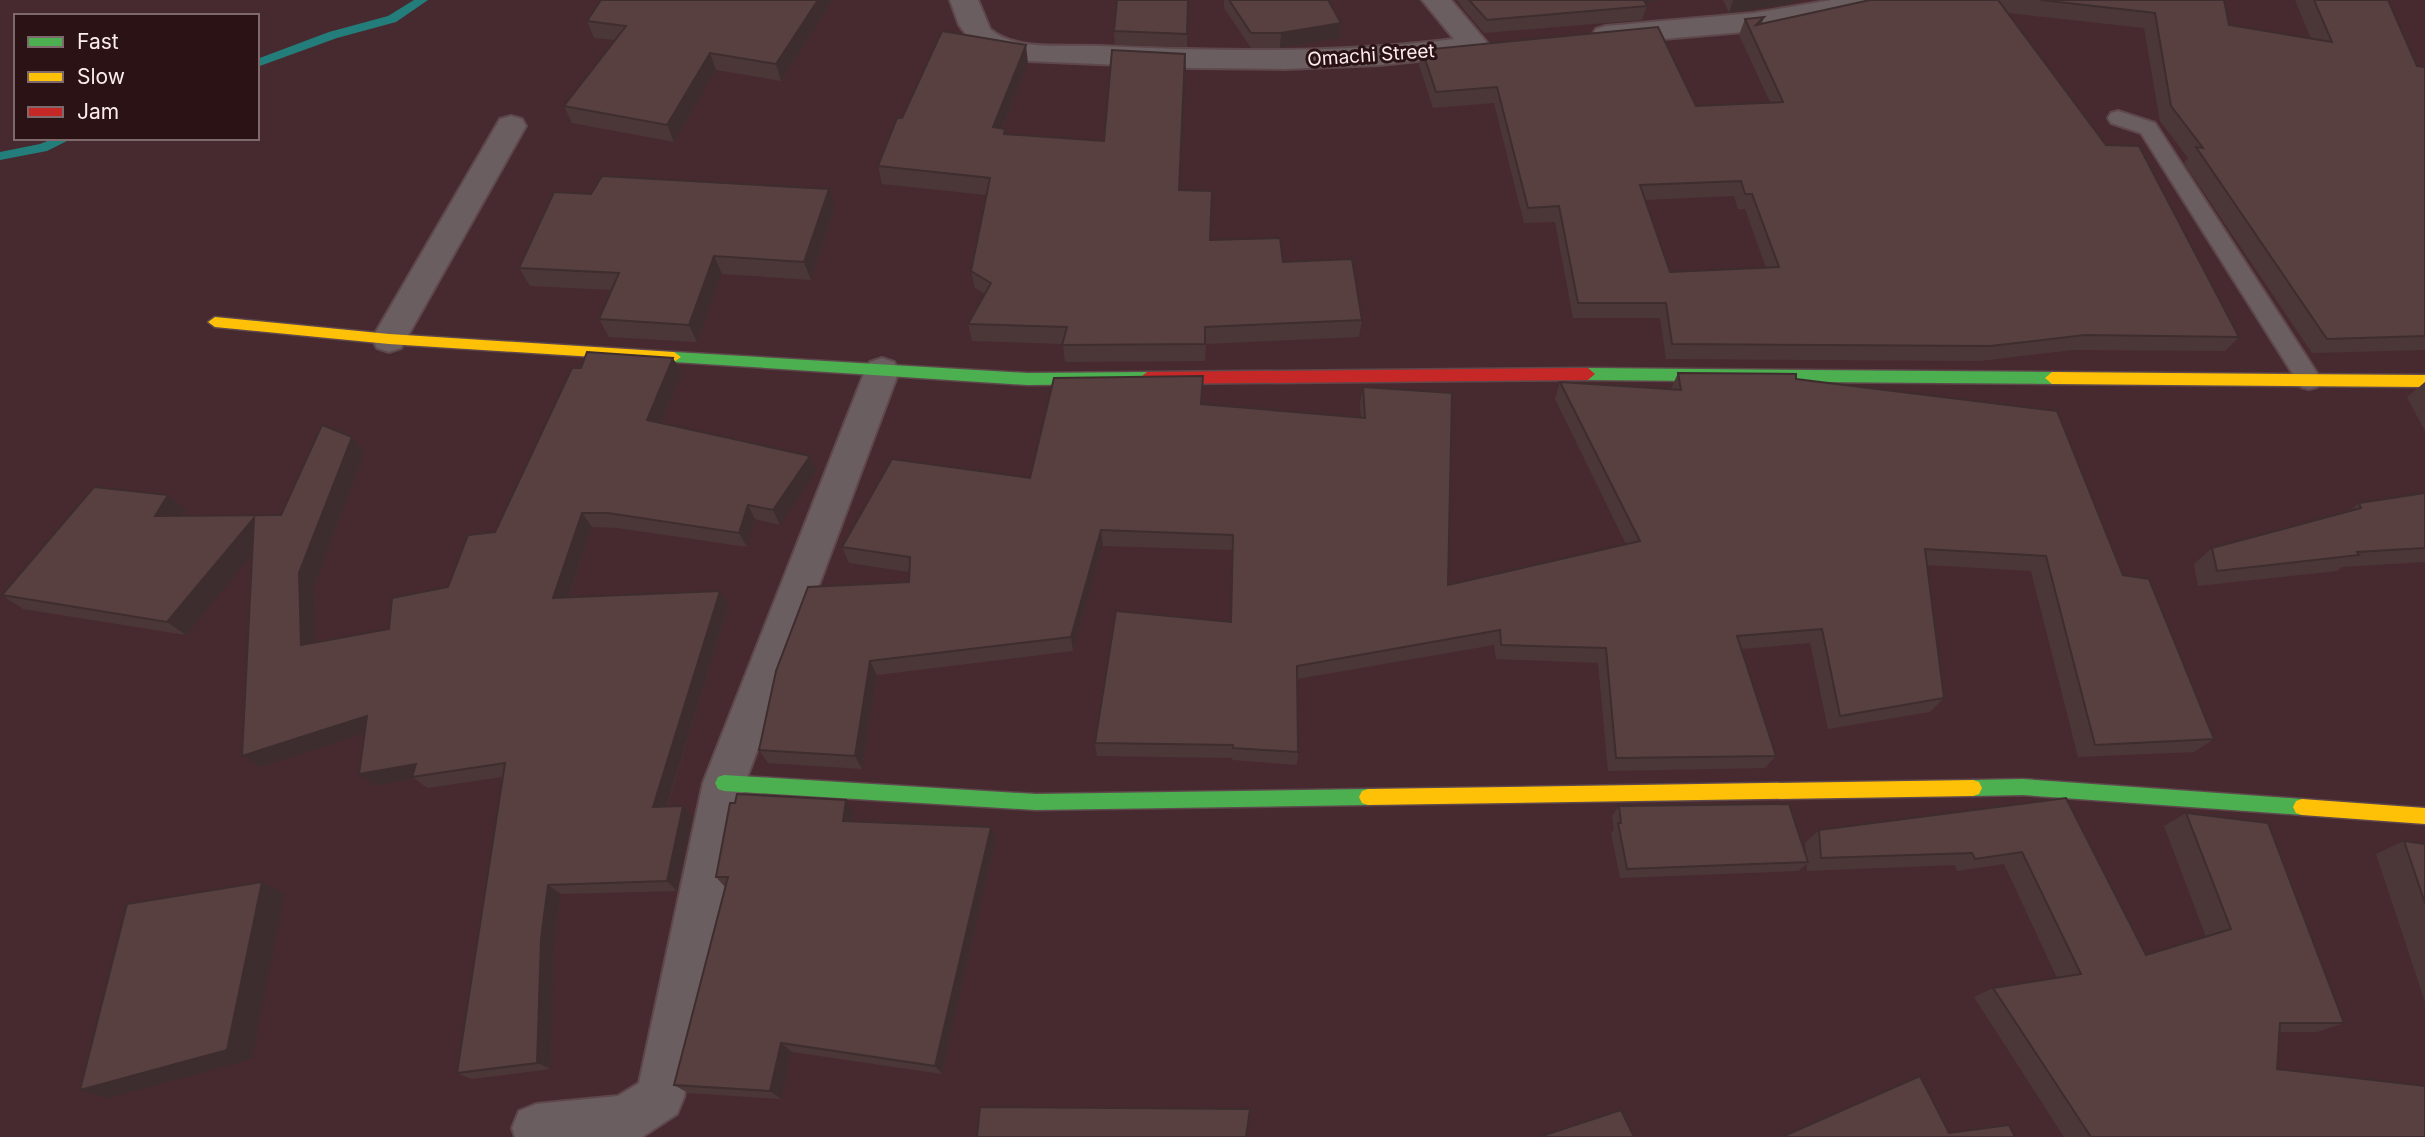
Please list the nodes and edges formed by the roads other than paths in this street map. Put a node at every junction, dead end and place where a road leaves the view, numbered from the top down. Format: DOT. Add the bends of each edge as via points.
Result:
graph roads {
  1 [pos="964,0"];
  2 [pos="1436,0"];
  3 [pos="1885,0"];
  4 [pos="1573,38"];
  5 [pos="2118,118"];
  6 [pos="511,126"];
  7 [pos="215,322"];
  8 [pos="389,339"];
  9 [pos="882,371"];
  10 [pos="2309,380"];
  11 [pos="2425,382"];
  12 [pos="724,783"];
  13 [pos="2425,816"];
  14 [pos="536,1128"];
  1 -- 2 [label="street, Omachi Street" via="975,31 992,44 1033,52 1218,62 1402,57 1490,45"];
  3 -- 4 [label="street" via="1754,22"];
  5 -- 10 [label="lane" via="2148,128"];
  6 -- 8 [label="street"];
  7 -- 8 [label="street"];
  8 -- 9 [label="street"];
  9 -- 10 [label="street" via="1027,379 1509,373"];
  9 -- 12 [label="street"];
  10 -- 11 [label="street"];
  12 -- 13 [label="street" via="1036,802 2023,787"];
  12 -- 14 [label="street" via="660,1097 625,1120"];
}
